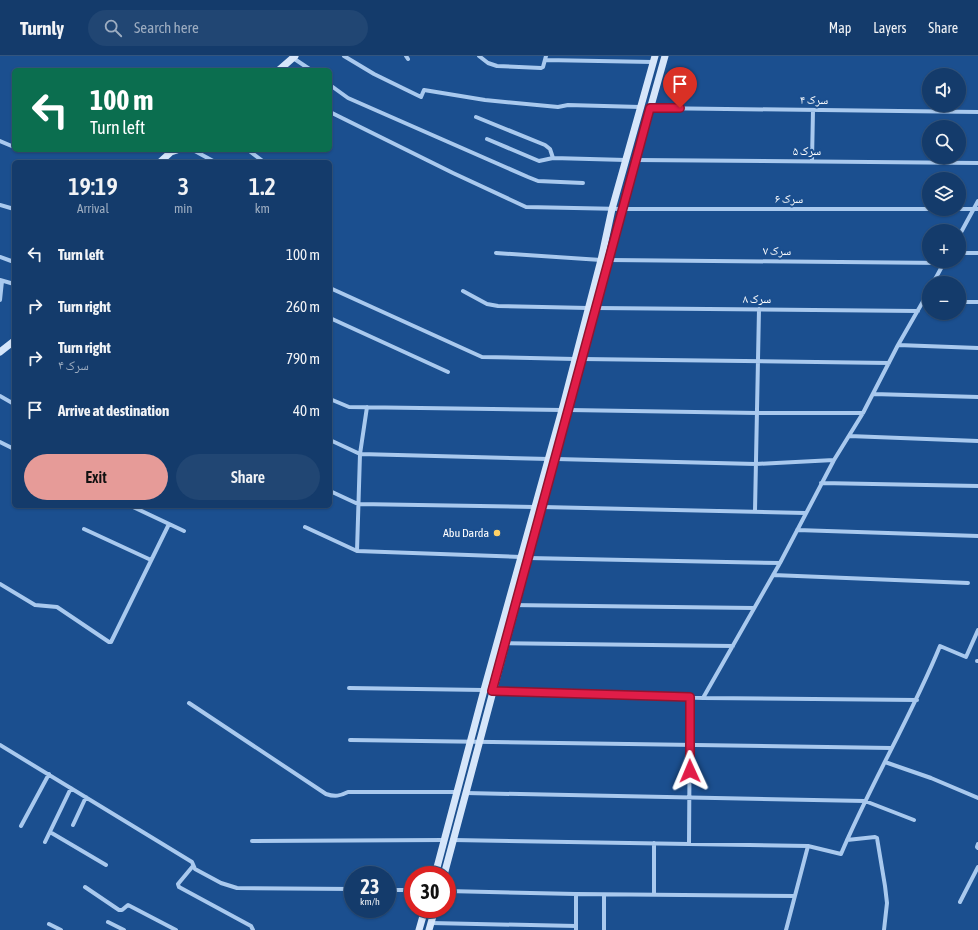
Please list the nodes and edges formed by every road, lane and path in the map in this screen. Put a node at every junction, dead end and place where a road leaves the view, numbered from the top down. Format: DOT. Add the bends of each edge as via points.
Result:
graph roads {
  1 [pos="344,56"];
  2 [pos="479,56"];
  3 [pos="665,56"];
  4 [pos="294,57"];
  5 [pos="545,58"];
  6 [pos="654,59"];
  7 [pos="281,68"];
  8 [pos="308,68"];
  9 [pos="332,86"];
  10 [pos="640,107"];
  11 [pos="650,108"];
  12 [pos="813,110"];
  13 [pos="978,112"];
  14 [pos="332,113"];
  15 [pos="476,117"];
  16 [pos="487,139"];
  17 [pos="0,141"];
  18 [pos="12,146"];
  19 [pos="171,152"];
  20 [pos="197,152"];
  21 [pos="251,152"];
  22 [pos="553,158"];
  23 [pos="162,160"];
  24 [pos="211,160"];
  25 [pos="261,160"];
  26 [pos="626,160"];
  27 [pos="636,160"];
  28 [pos="812,161"];
  29 [pos="978,163"];
  30 [pos="583,183"];
  31 [pos="978,201"];
  32 [pos="0,205"];
  33 [pos="12,208"];
  34 [pos="612,209"];
  35 [pos="622,209"];
  36 [pos="922,209"];
  37 [pos="976,209"];
  38 [pos="966,225"];
  39 [pos="496,253"];
  40 [pos="966,253"];
  41 [pos="978,253"];
  42 [pos="0,257"];
  43 [pos="601,260"];
  44 [pos="609,260"];
  45 [pos="12,261"];
  46 [pos="922,262"];
  47 [pos="1,280"];
  48 [pos="12,283"];
  49 [pos="332,289"];
  50 [pos="463,291"];
  51 [pos="0,300"];
  52 [pos="966,302"];
  53 [pos="978,302"];
  54 [pos="922,304"];
  55 [pos="588,308"];
  56 [pos="596,308"];
  57 [pos="759,310"];
  58 [pos="918,311"];
  59 [pos="332,319"];
  60 [pos="12,343"];
  61 [pos="898,345"];
  62 [pos="978,348"];
  63 [pos="0,352"];
  64 [pos="579,359"];
  65 [pos="758,363"];
  66 [pos="889,363"];
  67 [pos="448,372"];
  68 [pos="873,394"];
  69 [pos="0,396"];
  70 [pos="978,397"];
  71 [pos="332,400"];
  72 [pos="12,403"];
  73 [pos="367,407"];
  74 [pos="566,410"];
  75 [pos="757,413"];
  76 [pos="863,413"];
  77 [pos="849,436"];
  78 [pos="332,441"];
  79 [pos="978,441"];
  80 [pos="0,442"];
  81 [pos="12,448"];
  82 [pos="360,454"];
  83 [pos="552,459"];
  84 [pos="834,460"];
  85 [pos="756,464"];
  86 [pos="821,483"];
  87 [pos="978,486"];
  88 [pos="332,492"];
  89 [pos="358,504"];
  90 [pos="534,507"];
  91 [pos="542,507"];
  92 [pos="135,508"];
  93 [pos="755,511"];
  94 [pos="805,513"];
  95 [pos="169,524"];
  96 [pos="305,527"];
  97 [pos="84,529"];
  98 [pos="797,530"];
  99 [pos="184,531"];
  100 [pos="978,536"];
  101 [pos="357,550"];
  102 [pos="525,558"];
  103 [pos="151,560"];
  104 [pos="780,563"];
  105 [pos="773,575"];
  106 [pos="968,583"];
  107 [pos="0,584"];
  108 [pos="512,605"];
  109 [pos="754,608"];
  110 [pos="978,630"];
  111 [pos="502,643"];
  112 [pos="733,646"];
  113 [pos="349,688"];
  114 [pos="484,690"];
  115 [pos="492,691"];
  116 [pos="690,697"];
  117 [pos="703,698"];
  118 [pos="917,700"];
  119 [pos="189,704"];
  120 [pos="350,740"];
  121 [pos="470,742"];
  122 [pos="479,742"];
  123 [pos="690,744"];
  124 [pos="0,745"];
  125 [pos="892,748"];
  126 [pos="885,762"];
  127 [pos="48,774"];
  128 [pos="71,788"];
  129 [pos="456,792"];
  130 [pos="465,793"];
  131 [pos="86,797"];
  132 [pos="690,798"];
  133 [pos="978,798"];
  134 [pos="865,801"];
  135 [pos="914,820"];
  136 [pos="74,825"];
  137 [pos="21,826"];
  138 [pos="50,832"];
  139 [pos="444,840"];
  140 [pos="453,840"];
  141 [pos="847,840"];
  142 [pos="252,841"];
  143 [pos="45,842"];
  144 [pos="654,843"];
  145 [pos="690,844"];
  146 [pos="978,844"];
  147 [pos="808,846"];
  148 [pos="978,848"];
  149 [pos="106,865"];
  150 [pos="193,866"];
  151 [pos="437,866"];
  152 [pos="446,866"];
  153 [pos="978,866"];
  154 [pos="85,888"];
  155 [pos="344,889"];
  156 [pos="456,891"];
  157 [pos="576,894"];
  158 [pos="604,894"];
  159 [pos="654,895"];
  160 [pos="794,896"];
  161 [pos="960,902"];
  162 [pos="422,918"];
  163 [pos="108,922"];
  164 [pos="49,924"];
  165 [pos="430,926"];
  166 [pos="576,928"];
  167 [pos="60,930"];
  168 [pos="124,930"];
  169 [pos="176,930"];
  170 [pos="253,930"];
  171 [pos="419,930"];
  172 [pos="604,930"];
  173 [pos="786,930"];
  174 [pos="884,930"];
  1 -- 10 [label="street" via="421,97 424,90 485,100 558,107"];
  2 -- 5 [label="street" via="488,63 503,67 541,68"];
  3 -- 11 [label="street"];
  4 -- 7 [label="street"];
  4 -- 8 [label="street"];
  5 -- 6 [label="street"];
  6 -- 10 [label="street"];
  9 -- 30 [label="street" via="348,98 426,134 538,181"];
  10 -- 26 [label="street"];
  11 -- 12 [label="street, سرک ۴"];
  11 -- 27 [label="street"];
  12 -- 13 [label="street, سرک ۴"];
  12 -- 28 [label="street"];
  14 -- 34 [label="street, سرک ۶" via="526,206"];
  15 -- 22 [label="street" via="545,145 550,149"];
  16 -- 22 [label="street" via="539,161"];
  17 -- 18 [label="street"];
  19 -- 23 [label="street"];
  20 -- 24 [label="street"];
  21 -- 25 [label="street"];
  22 -- 26 [label="street"];
  26 -- 34 [label="street"];
  27 -- 28 [label="street, سرک ۵"];
  27 -- 35 [label="street"];
  28 -- 29 [label="street, سرک ۵"];
  31 -- 37 [label="street"];
  32 -- 33 [label="street"];
  34 -- 35 [label="street, سرک ۶"];
  34 -- 43 [label="street"];
  35 -- 36 [label="street, سرک ۶"];
  35 -- 44 [label="street"];
  37 -- 38 [label="street"];
  39 -- 43 [label="street"];
  40 -- 41 [label="street"];
  42 -- 45 [label="street"];
  43 -- 55 [label="street"];
  44 -- 46 [label="street, سرک ۷"];
  44 -- 56 [label="street"];
  47 -- 48 [label="street"];
  47 -- 51 [label="street"];
  49 -- 64 [label="street" via="482,357"];
  50 -- 55 [label="street" via="487,304 498,306"];
  52 -- 53 [label="street"];
  54 -- 58 [label="street"];
  55 -- 64 [label="street"];
  56 -- 57 [label="street, سرک ۸"];
  56 -- 64 [label="street"];
  57 -- 58 [label="street, سرک ۸"];
  57 -- 65 [label="street"];
  58 -- 61 [label="street"];
  59 -- 67 [label="street"];
  60 -- 63 [label="street"];
  61 -- 62 [label="street"];
  61 -- 66 [label="street"];
  64 -- 65 [label="street"];
  64 -- 74 [label="street"];
  65 -- 66 [label="street"];
  65 -- 75 [label="street"];
  66 -- 68 [label="street"];
  68 -- 70 [label="street"];
  68 -- 76 [label="street"];
  69 -- 72 [label="street"];
  71 -- 73 [label="street" via="349,407"];
  73 -- 74 [label="street"];
  73 -- 82 [label="street"];
  74 -- 75 [label="street"];
  74 -- 83 [label="street"];
  75 -- 76 [label="street"];
  75 -- 85 [label="street"];
  76 -- 77 [label="street"];
  77 -- 79 [label="street"];
  77 -- 84 [label="street"];
  78 -- 82 [label="street"];
  80 -- 81 [label="street"];
  82 -- 83 [label="street"];
  82 -- 89 [label="street"];
  83 -- 85 [label="street"];
  83 -- 90 [label="street"];
  83 -- 91 [label="street"];
  84 -- 85 [label="street"];
  84 -- 86 [label="street"];
  85 -- 93 [label="street"];
  86 -- 87 [label="street"];
  86 -- 94 [label="street"];
  88 -- 89 [label="street"];
  89 -- 90 [label="street"];
  89 -- 101 [label="street"];
  90 -- 102 [label="street"];
  91 -- 93 [label="street"];
  91 -- 102 [label="street"];
  92 -- 95 [label="street"];
  93 -- 94 [label="street"];
  94 -- 98 [label="street"];
  95 -- 99 [label="street"];
  95 -- 103 [label="street"];
  96 -- 101 [label="street"];
  97 -- 103 [label="street"];
  98 -- 100 [label="street"];
  98 -- 104 [label="street"];
  101 -- 102 [label="street"];
  102 -- 104 [label="street"];
  102 -- 108 [label="street"];
  103 -- 107 [label="street" via="112,642 57,607 35,605"];
  104 -- 105 [label="street"];
  105 -- 106 [label="street"];
  105 -- 109 [label="street"];
  108 -- 109 [label="street"];
  108 -- 111 [label="street"];
  109 -- 112 [label="street"];
  110 -- 118 [label="street" via="966,657 940,646"];
  111 -- 112 [label="street"];
  111 -- 114 [label="street"];
  111 -- 115 [label="street"];
  112 -- 117 [label="street"];
  113 -- 114 [label="street"];
  114 -- 115 [label="street"];
  114 -- 121 [label="street"];
  115 -- 116 [label="street"];
  115 -- 122 [label="street"];
  116 -- 117 [label="street"];
  116 -- 123 [label="street"];
  117 -- 118 [label="street"];
  118 -- 125 [label="street"];
  119 -- 129 [label="street" via="332,796 348,792"];
  120 -- 121 [label="street"];
  121 -- 122 [label="street"];
  121 -- 129 [label="street"];
  122 -- 123 [label="street"];
  122 -- 130 [label="street"];
  123 -- 125 [label="street"];
  123 -- 132 [label="street"];
  124 -- 127 [label="street"];
  125 -- 126 [label="street"];
  126 -- 133 [label="street"];
  126 -- 134 [label="street"];
  127 -- 128 [label="street"];
  127 -- 137 [label="street"];
  128 -- 131 [label="street"];
  128 -- 138 [label="street"];
  129 -- 139 [label="street"];
  130 -- 132 [label="street"];
  130 -- 140 [label="street"];
  131 -- 136 [label="street"];
  131 -- 150 [label="street" via="192,862"];
  132 -- 134 [label="street"];
  132 -- 145 [label="street"];
  134 -- 135 [label="street"];
  134 -- 141 [label="street"];
  138 -- 143 [label="street"];
  138 -- 149 [label="street"];
  139 -- 142 [label="street"];
  139 -- 151 [label="street"];
  140 -- 144 [label="street"];
  140 -- 152 [label="street"];
  141 -- 147 [label="street" via="840,854"];
  141 -- 174 [label="street" via="877,838 887,903"];
  144 -- 145 [label="street"];
  144 -- 159 [label="street"];
  145 -- 147 [label="street"];
  146 -- 148 [label="street"];
  147 -- 160 [label="street"];
  150 -- 155 [label="street" via="195,870 232,887"];
  150 -- 170 [label="street" via="178,887 251,926"];
  153 -- 161 [label="street"];
  154 -- 169 [label="street" via="119,910 128,905"];
  156 -- 157 [label="street"];
  157 -- 158 [label="street"];
  157 -- 166 [label="street"];
  158 -- 159 [label="street"];
  158 -- 172 [label="street"];
  159 -- 160 [label="street"];
  160 -- 173 [label="street"];
  162 -- 171 [label="street"];
  163 -- 168 [label="street"];
  164 -- 167 [label="street"];
  165 -- 166 [label="street"];
}
